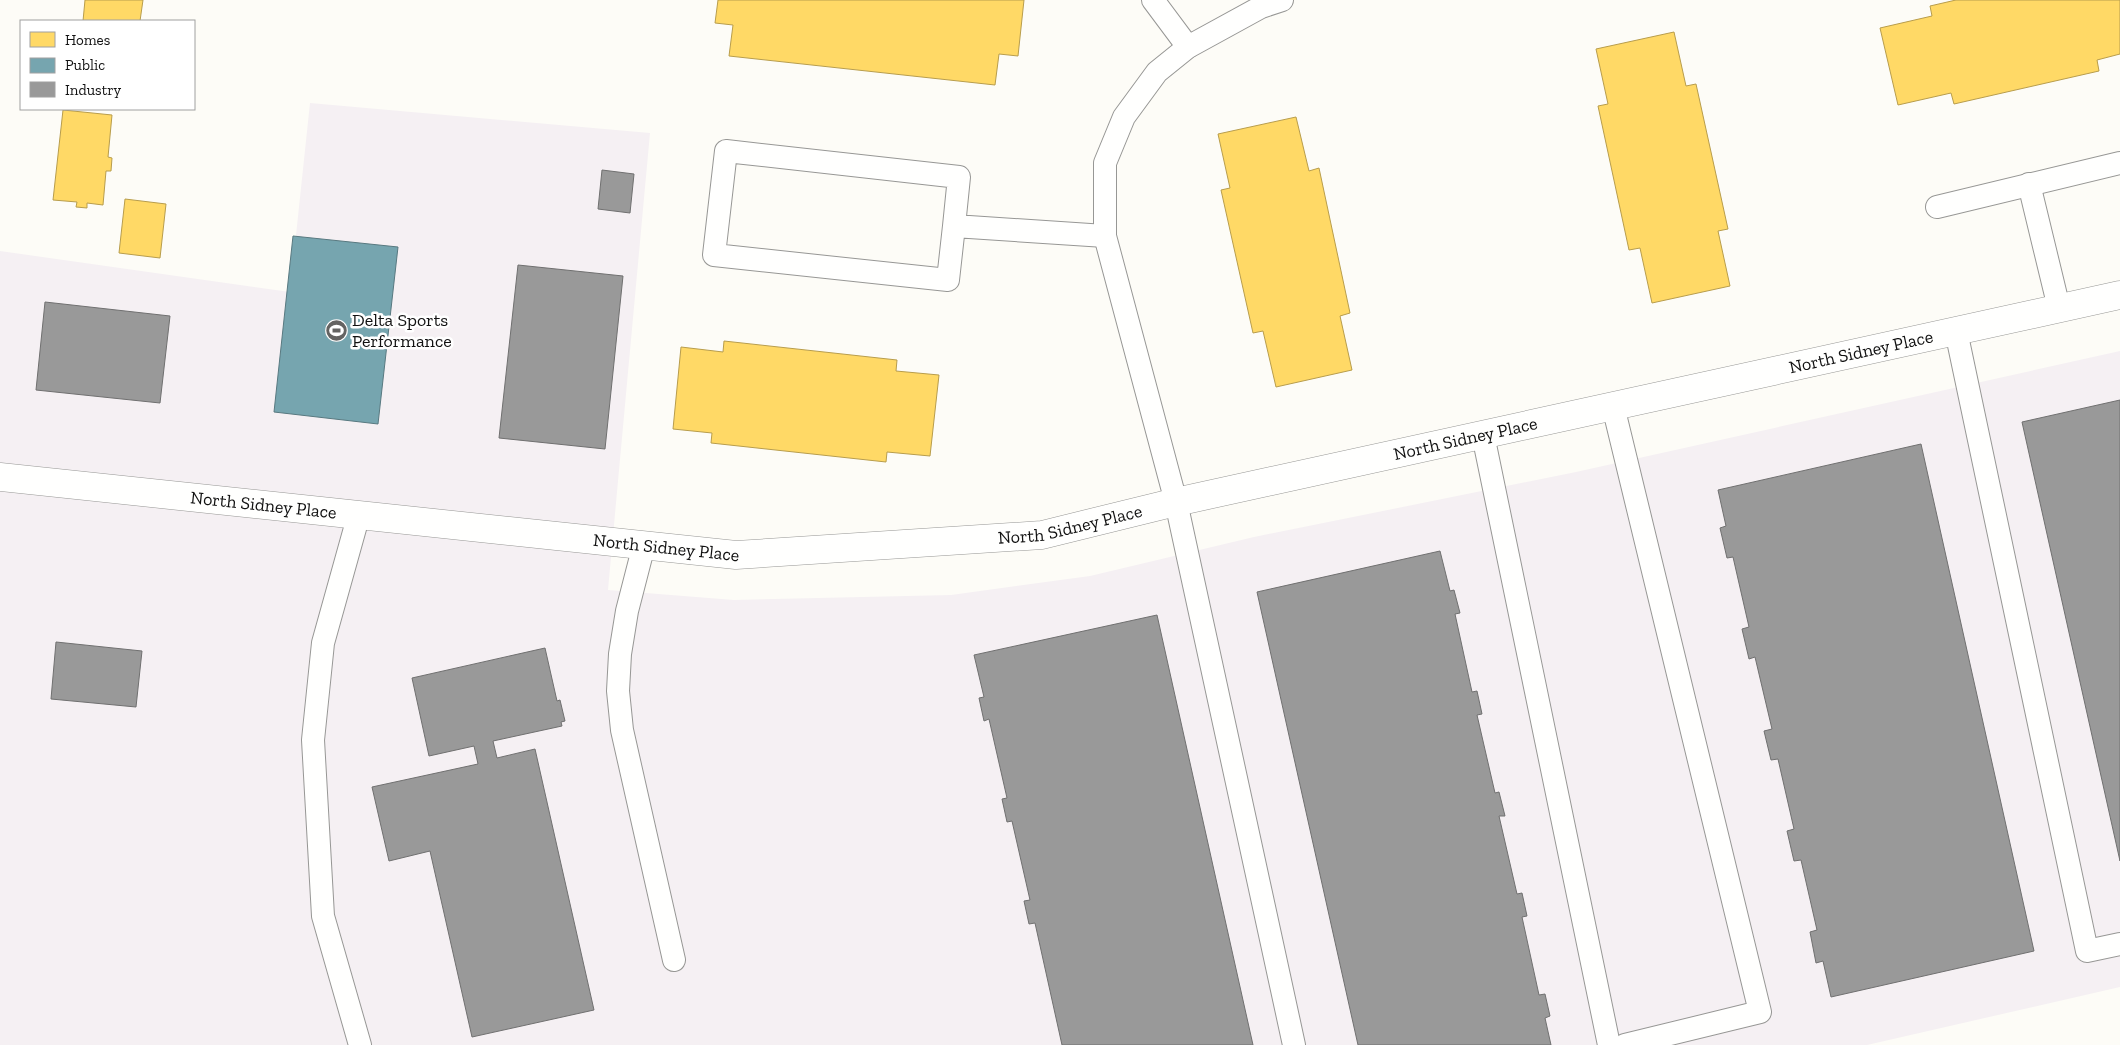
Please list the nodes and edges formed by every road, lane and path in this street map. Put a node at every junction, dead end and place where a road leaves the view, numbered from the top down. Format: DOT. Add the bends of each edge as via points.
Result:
graph roads {
  1 [pos="1153,0"];
  2 [pos="1282,0"];
  3 [pos="1188,47"];
  4 [pos="2120,164"];
  5 [pos="2029,184"];
  6 [pos="1937,207"];
  7 [pos="954,226"];
  8 [pos="1105,236"];
  9 [pos="2120,295"];
  10 [pos="2059,308"];
  11 [pos="1956,331"];
  12 [pos="1613,406"];
  13 [pos="1483,435"];
  14 [pos="0,477"];
  15 [pos="1176,502"];
  16 [pos="359,514"];
  17 [pos="644,545"];
  18 [pos="2120,944"];
  19 [pos="674,960"];
  20 [pos="360,1045"];
  21 [pos="1294,1045"];
  22 [pos="1609,1045"];
  23 [pos="1625,1045"];
  1 -- 3 [label="lane"];
  2 -- 3 [label="lane" via="1261,7"];
  3 -- 8 [label="lane" via="1157,72 1124,117 1106,163"];
  4 -- 5 [label="lane"];
  5 -- 6 [label="lane"];
  5 -- 10 [label="lane"];
  7 -- 7 [label="lane" via="948,280 714,255 726,151 959,176"];
  7 -- 8 [label="lane"];
  8 -- 15 [label="lane"];
  9 -- 10 [label="street, North Sidney Place"];
  10 -- 11 [label="street, North Sidney Place"];
  11 -- 12 [label="street, North Sidney Place"];
  11 -- 18 [label="lane" via="2087,951"];
  12 -- 13 [label="street, North Sidney Place"];
  12 -- 23 [label="lane" via="1760,1012"];
  13 -- 15 [label="street, North Sidney Place"];
  13 -- 22 [label="lane"];
  14 -- 16 [label="street, North Sidney Place"];
  15 -- 17 [label="street, North Sidney Place" via="1042,535 736,555"];
  15 -- 21 [label="lane"];
  16 -- 17 [label="street, North Sidney Place"];
  16 -- 20 [label="lane" via="323,643 313,740 323,916"];
  17 -- 19 [label="lane" via="627,611 618,691 622,730"];
}
